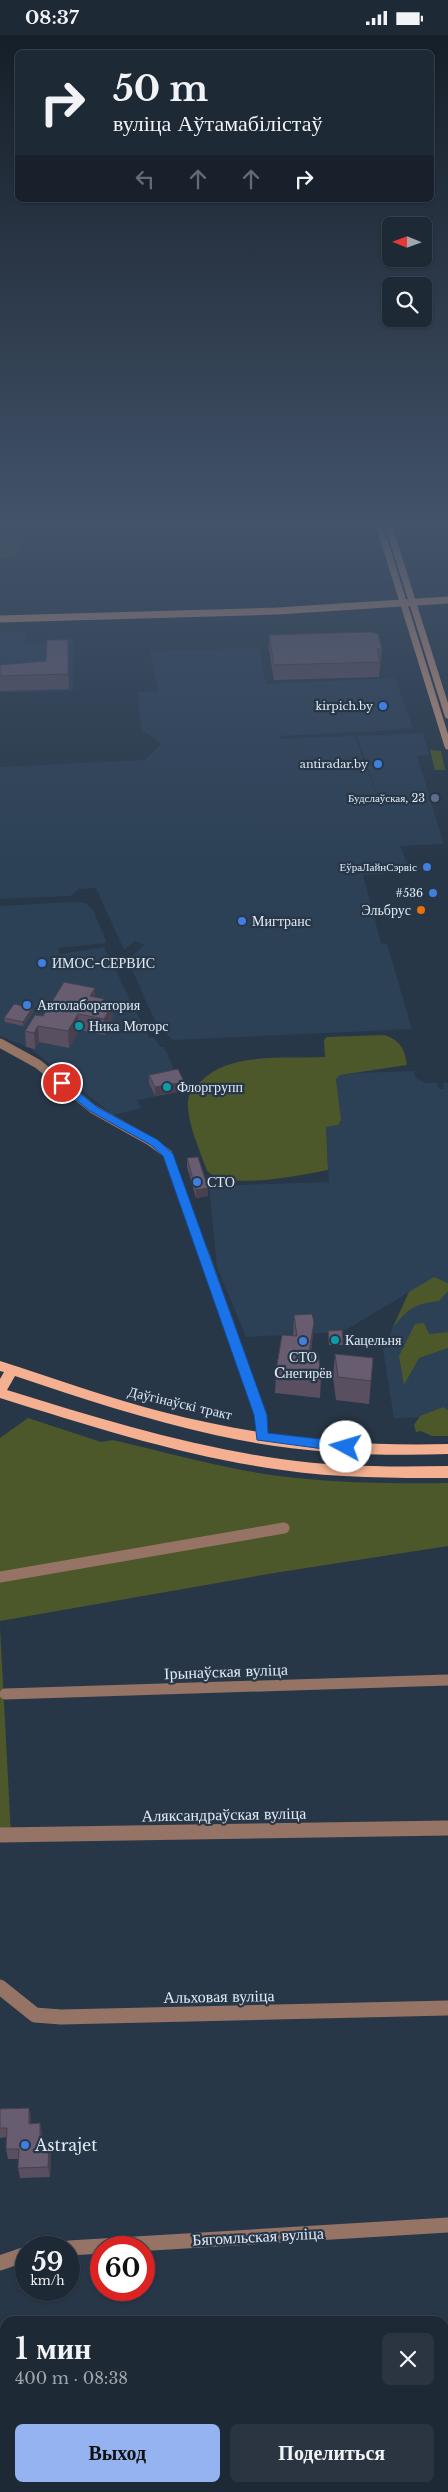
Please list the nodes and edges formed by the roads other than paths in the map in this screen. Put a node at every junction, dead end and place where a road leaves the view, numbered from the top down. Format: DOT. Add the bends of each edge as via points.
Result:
graph roads {
  1 [pos="412,636"];
  2 [pos="423,636"];
  3 [pos="448,715"];
  4 [pos="448,746"];
  5 [pos="0,1043"];
  6 [pos="6,1368"];
  7 [pos="0,1392"];
  8 [pos="262,1437"];
  9 [pos="448,1449"];
  10 [pos="448,1473"];
  11 [pos="284,1528"];
  12 [pos="0,1577"];
  13 [pos="448,1680"];
  14 [pos="5,1694"];
  15 [pos="448,1828"];
  16 [pos="0,1835"];
  17 [pos="0,1987"];
  18 [pos="448,2008"];
  19 [pos="448,2225"];
  20 [pos="80,2247"];
  21 [pos="15,2258"];
  22 [pos="0,2263"];
  1 -- 4 [label="street"];
  2 -- 3 [label="street"];
  5 -- 8 [label="street" via="24,1053 93,1109 155,1142 168,1154 260,1415"];
  6 -- 7 [label="main road"];
  6 -- 8 [label="main road, Даўгінаўскі тракт" via="126,1408 186,1424"];
  7 -- 10 [label="main road" via="144,1436 282,1465 352,1471"];
  8 -- 9 [label="main road, Даўгінаўскі тракт" via="355,1448"];
  11 -- 12 [label="street"];
  13 -- 14 [label="street, Ірынаўская вуліца"];
  15 -- 16 [label="street, Аляксандраўская вуліца"];
  17 -- 18 [label="street, Альховая вуліца" via="35,2015 61,2017"];
  19 -- 20 [label="street, Бягомльская вуліца"];
  21 -- 22 [label="street"];
}
